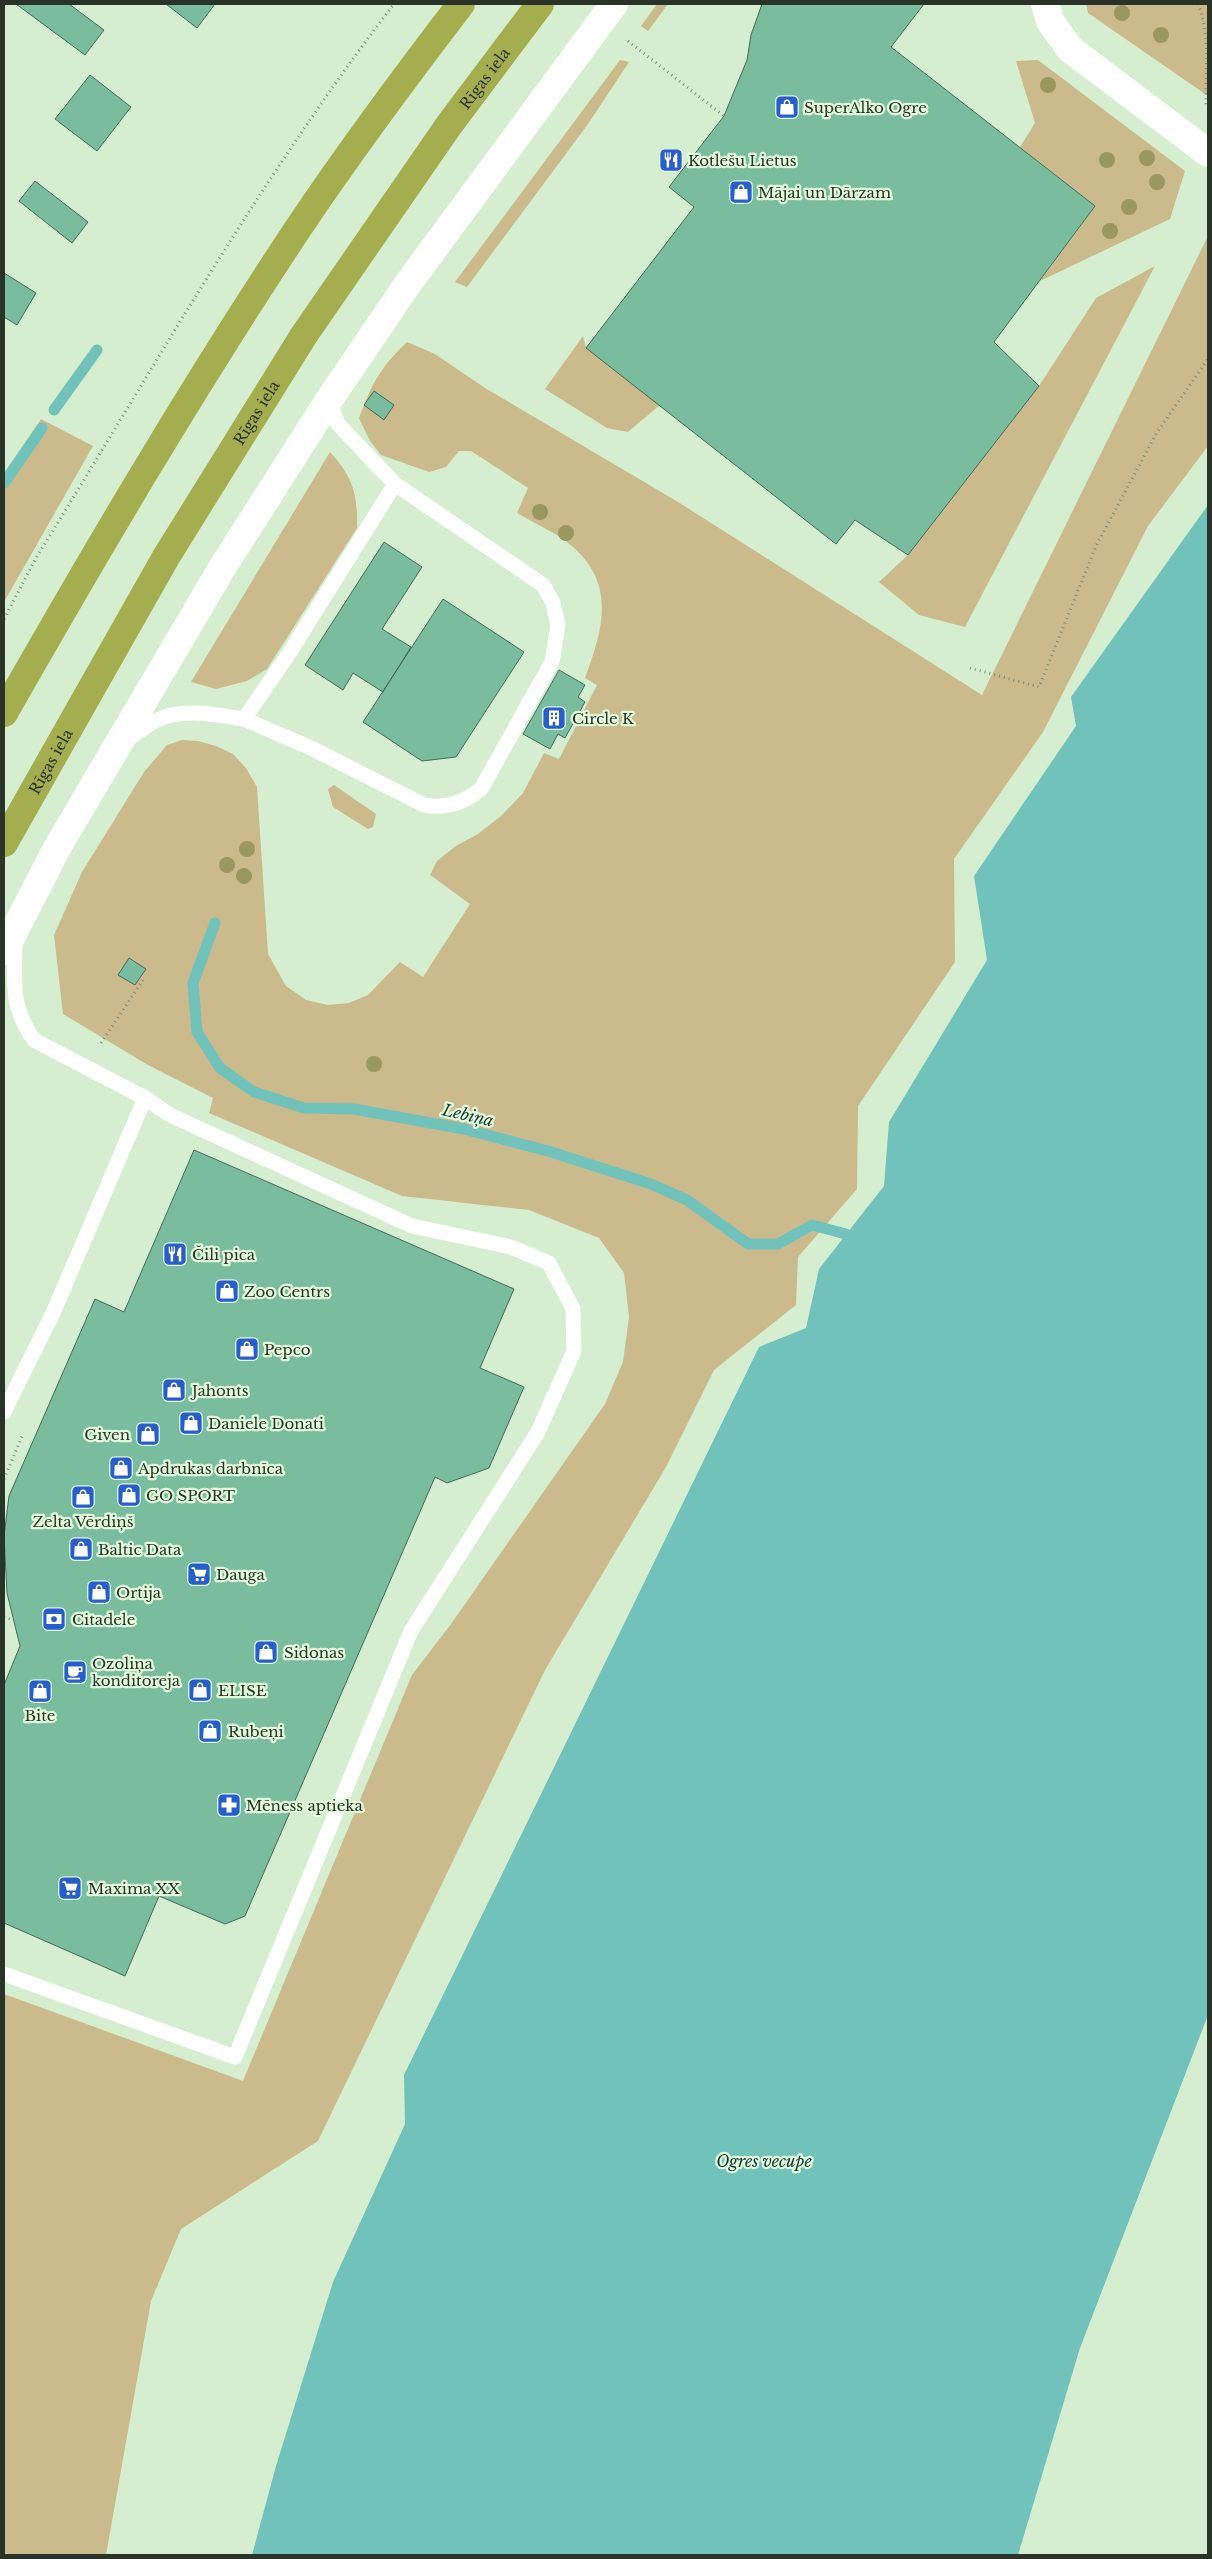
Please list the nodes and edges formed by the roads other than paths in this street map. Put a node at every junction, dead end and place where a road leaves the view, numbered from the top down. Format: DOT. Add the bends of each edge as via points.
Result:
graph roads {
  1 [pos="461,4"];
  2 [pos="540,4"];
  3 [pos="614,4"];
  4 [pos="1045,4"];
  5 [pos="1208,153"];
  6 [pos="328,400"];
  7 [pos="395,484"];
  8 [pos="4,713"];
  9 [pos="244,719"];
  10 [pos="117,748"];
  11 [pos="4,843"];
  12 [pos="9,939"];
  13 [pos="144,1098"];
  14 [pos="4,1412"];
  15 [pos="4,1974"];
  1 -- 8 [label="highway" via="383,108 255,294 110,527"];
  2 -- 11 [label="highway, Rīgas iela" via="449,125 304,335 166,557"];
  3 -- 6 [label="street" via="407,285"];
  4 -- 5 [label="street" via="1050,21 1070,49"];
  6 -- 7 [label="lane" via="338,424"];
  6 -- 10 [label="street" via="222,568"];
  7 -- 9 [label="lane"];
  7 -- 9 [label="lane" via="544,585 554,603 558,625 552,662 481,789 453,805 424,805 309,746"];
  9 -- 10 [label="lane" via="204,713 156,720"];
  10 -- 12 [label="street" via="57,848"];
  12 -- 13 [label="lane" via="15,1002 23,1025 34,1040"];
  13 -- 14 [label="lane" via="53,1313"];
  13 -- 15 [label="lane" via="170,1116 412,1226 511,1247 549,1263 573,1309 574,1351 538,1432 411,1631 235,2056"];
}
